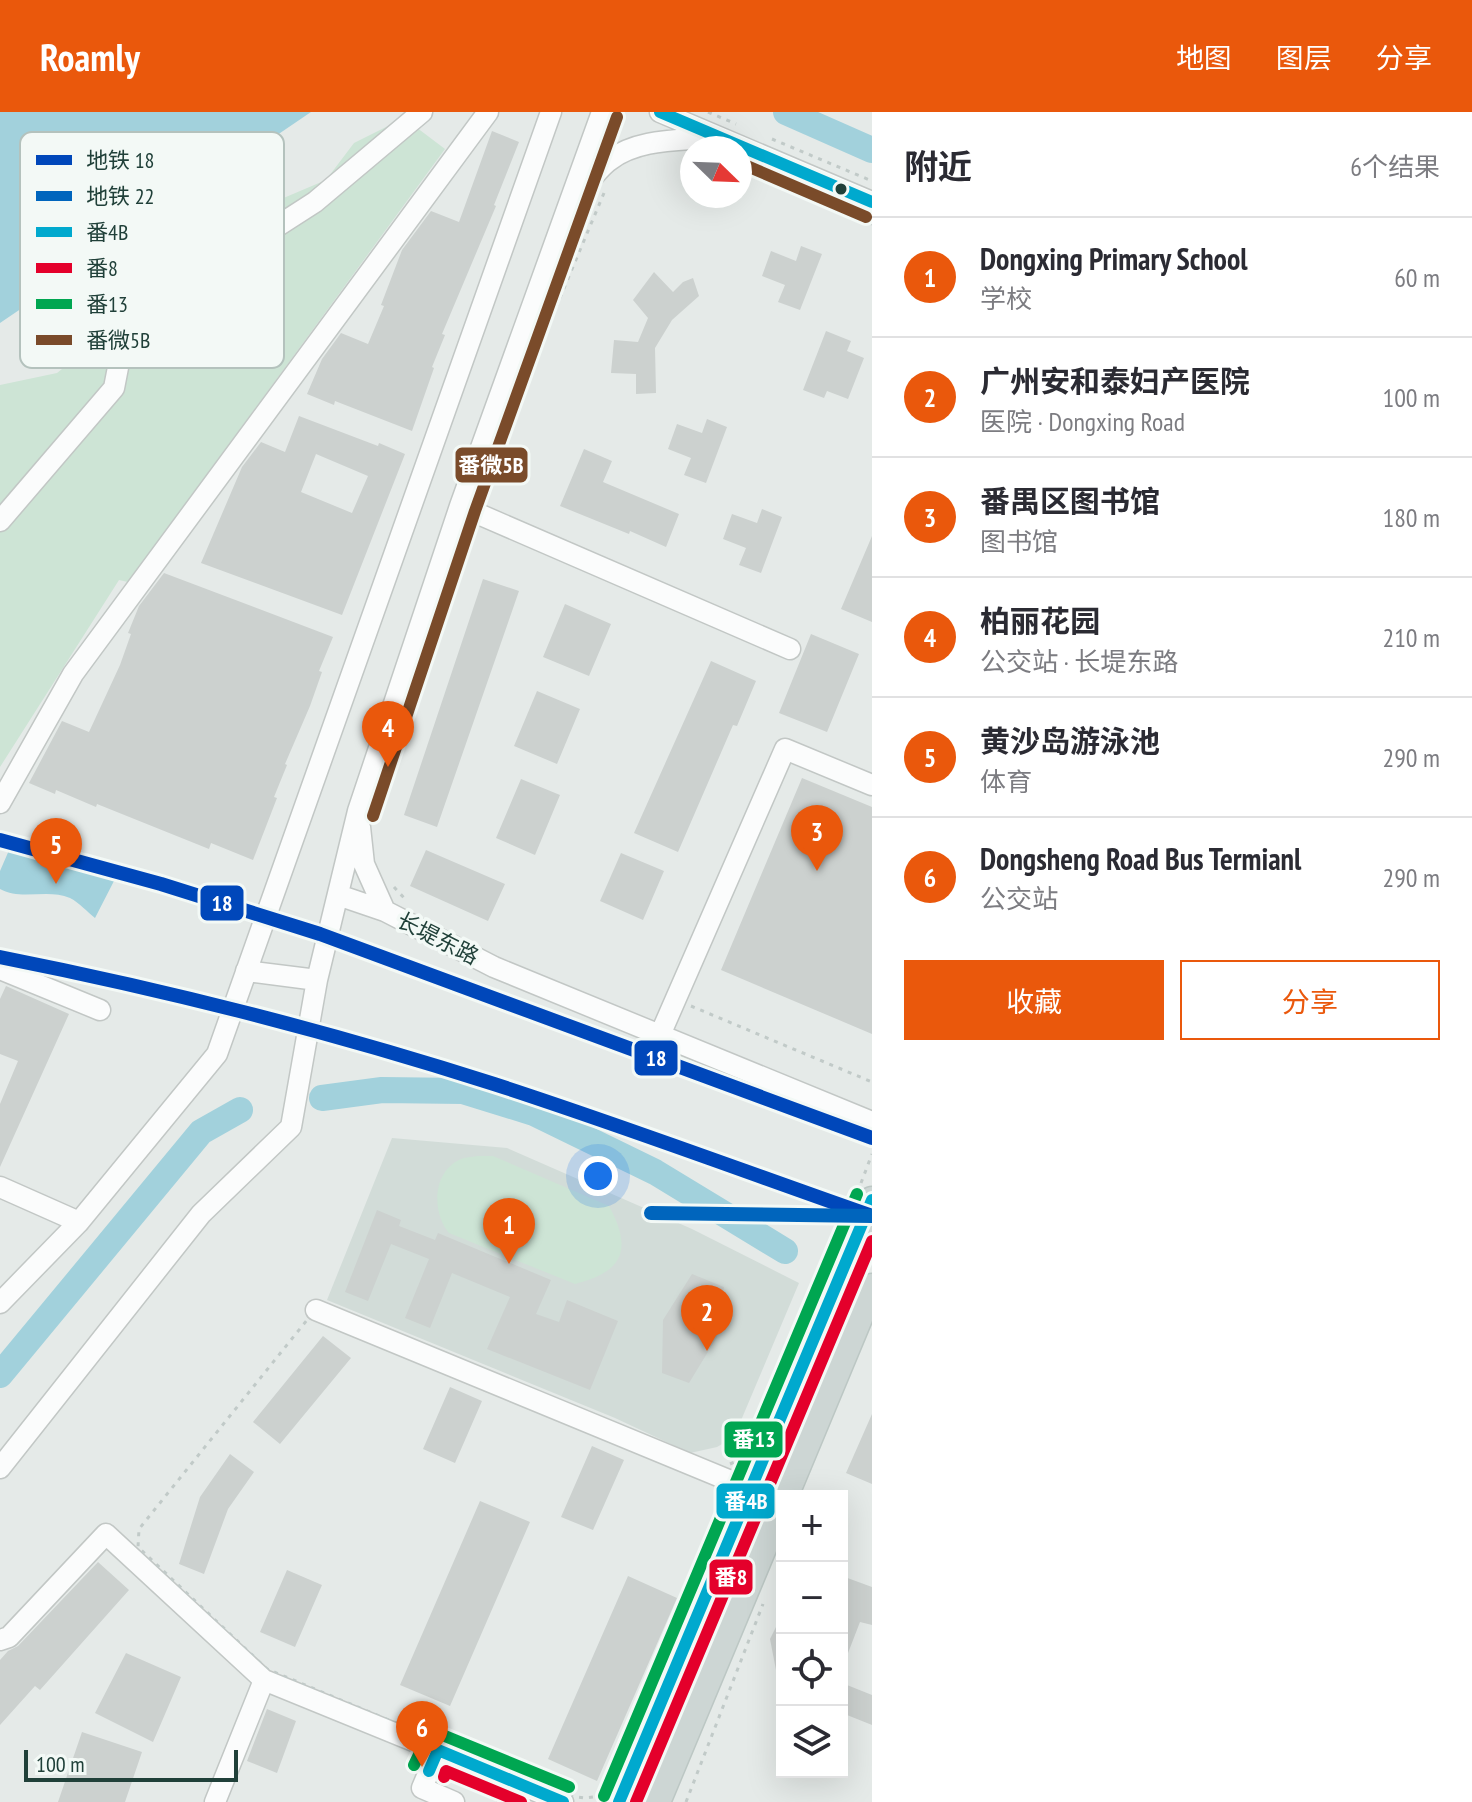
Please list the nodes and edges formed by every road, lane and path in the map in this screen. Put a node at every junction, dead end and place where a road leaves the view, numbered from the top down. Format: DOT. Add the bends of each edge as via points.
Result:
graph roads {
  1 [pos="422,112"];
  2 [pos="488,112"];
  3 [pos="602,112"];
  4 [pos="660,112"];
  5 [pos="708,112"];
  6 [pos="546,114"];
  7 [pos="743,127"];
  8 [pos="717,136"];
  9 [pos="769,138"];
  10 [pos="680,141"];
  11 [pos="752,151"];
  12 [pos="752,176"];
  13 [pos="872,181"];
  14 [pos="872,202"];
  15 [pos="569,207"];
  16 [pos="284,222"];
  17 [pos="872,224"];
  18 [pos="118,368"];
  19 [pos="460,506"];
  20 [pos="0,521"];
  21 [pos="790,649"];
  22 [pos="872,785"];
  23 [pos="0,803"];
  24 [pos="358,811"];
  25 [pos="338,895"];
  26 [pos="385,911"];
  27 [pos="0,969"];
  28 [pos="246,971"];
  29 [pos="317,980"];
  30 [pos="675,1000"];
  31 [pos="100,1010"];
  32 [pos="660,1035"];
  33 [pos="872,1082"];
  34 [pos="872,1122"];
  35 [pos="872,1154"];
  36 [pos="0,1187"];
  37 [pos="864,1197"];
  38 [pos="79,1222"];
  39 [pos="872,1287"];
  40 [pos="0,1303"];
  41 [pos="312,1315"];
  42 [pos="768,1394"];
  43 [pos="726,1465"];
  44 [pos="0,1468"];
  45 [pos="750,1489"];
  46 [pos="787,1490"];
  47 [pos="776,1517"];
  48 [pos="765,1599"];
  49 [pos="0,1640"];
  50 [pos="264,1680"];
  51 [pos="438,1750"];
  52 [pos="516,1782"];
  53 [pos="215,1802"];
  54 [pos="454,1802"];
  55 [pos="508,1802"];
  56 [pos="563,1802"];
  57 [pos="619,1802"];
  58 [pos="657,1802"];
  59 [pos="686,1802"];
  1 -- 16 [label="street"];
  2 -- 23 [label="street" via="73,674"];
  3 -- 15 [label="street, 长堤东路"];
  4 -- 8 [label="street"];
  5 -- 7 [label="path"];
  6 -- 28 [label="street"];
  9 -- 13 [label="path"];
  10 -- 15 [label="street" via="627,150 609,160"];
  11 -- 14 [label="street"];
  12 -- 17 [label="path"];
  15 -- 19 [label="street, 长堤东路"];
  18 -- 20 [label="street" via="114,388"];
  19 -- 21 [label="street"];
  19 -- 24 [label="street, 长堤东路"];
  22 -- 30 [label="street" via="785,749"];
  24 -- 25 [label="street"];
  24 -- 26 [label="street, 长堤东路" via="364,864"];
  25 -- 26 [label="street"];
  25 -- 29 [label="street"];
  26 -- 32 [label="street, 长堤东路" via="494,967"];
  27 -- 31 [label="street"];
  28 -- 29 [label="street"];
  28 -- 38 [label="street" via="217,1054"];
  29 -- 44 [label="street" via="291,1127 201,1214"];
  30 -- 32 [label="street"];
  30 -- 33 [label="path"];
  32 -- 34 [label="street, 长堤东路"];
  35 -- 37 [label="path"];
  36 -- 38 [label="street"];
  37 -- 45 [label="main road"];
  38 -- 40 [label="street"];
  39 -- 46 [label="main road"];
  41 -- 41 [label="path" via="139,1529 138,1547 267,1669 570,1796 601,1796 610,1787 734,1501 735,1487"];
  41 -- 45 [label="street"];
  42 -- 43 [label="path" via="737,1461"];
  45 -- 57 [label="main road"];
  47 -- 58 [label="main road"];
  48 -- 59 [label="path"];
  49 -- 50 [label="street" via="9,1637 106,1534"];
  50 -- 51 [label="street"];
  50 -- 53 [label="street"];
  51 -- 52 [label="street"];
  51 -- 54 [label="street" via="422,1788"];
  52 -- 55 [label="street"];
  52 -- 56 [label="street"];
}
